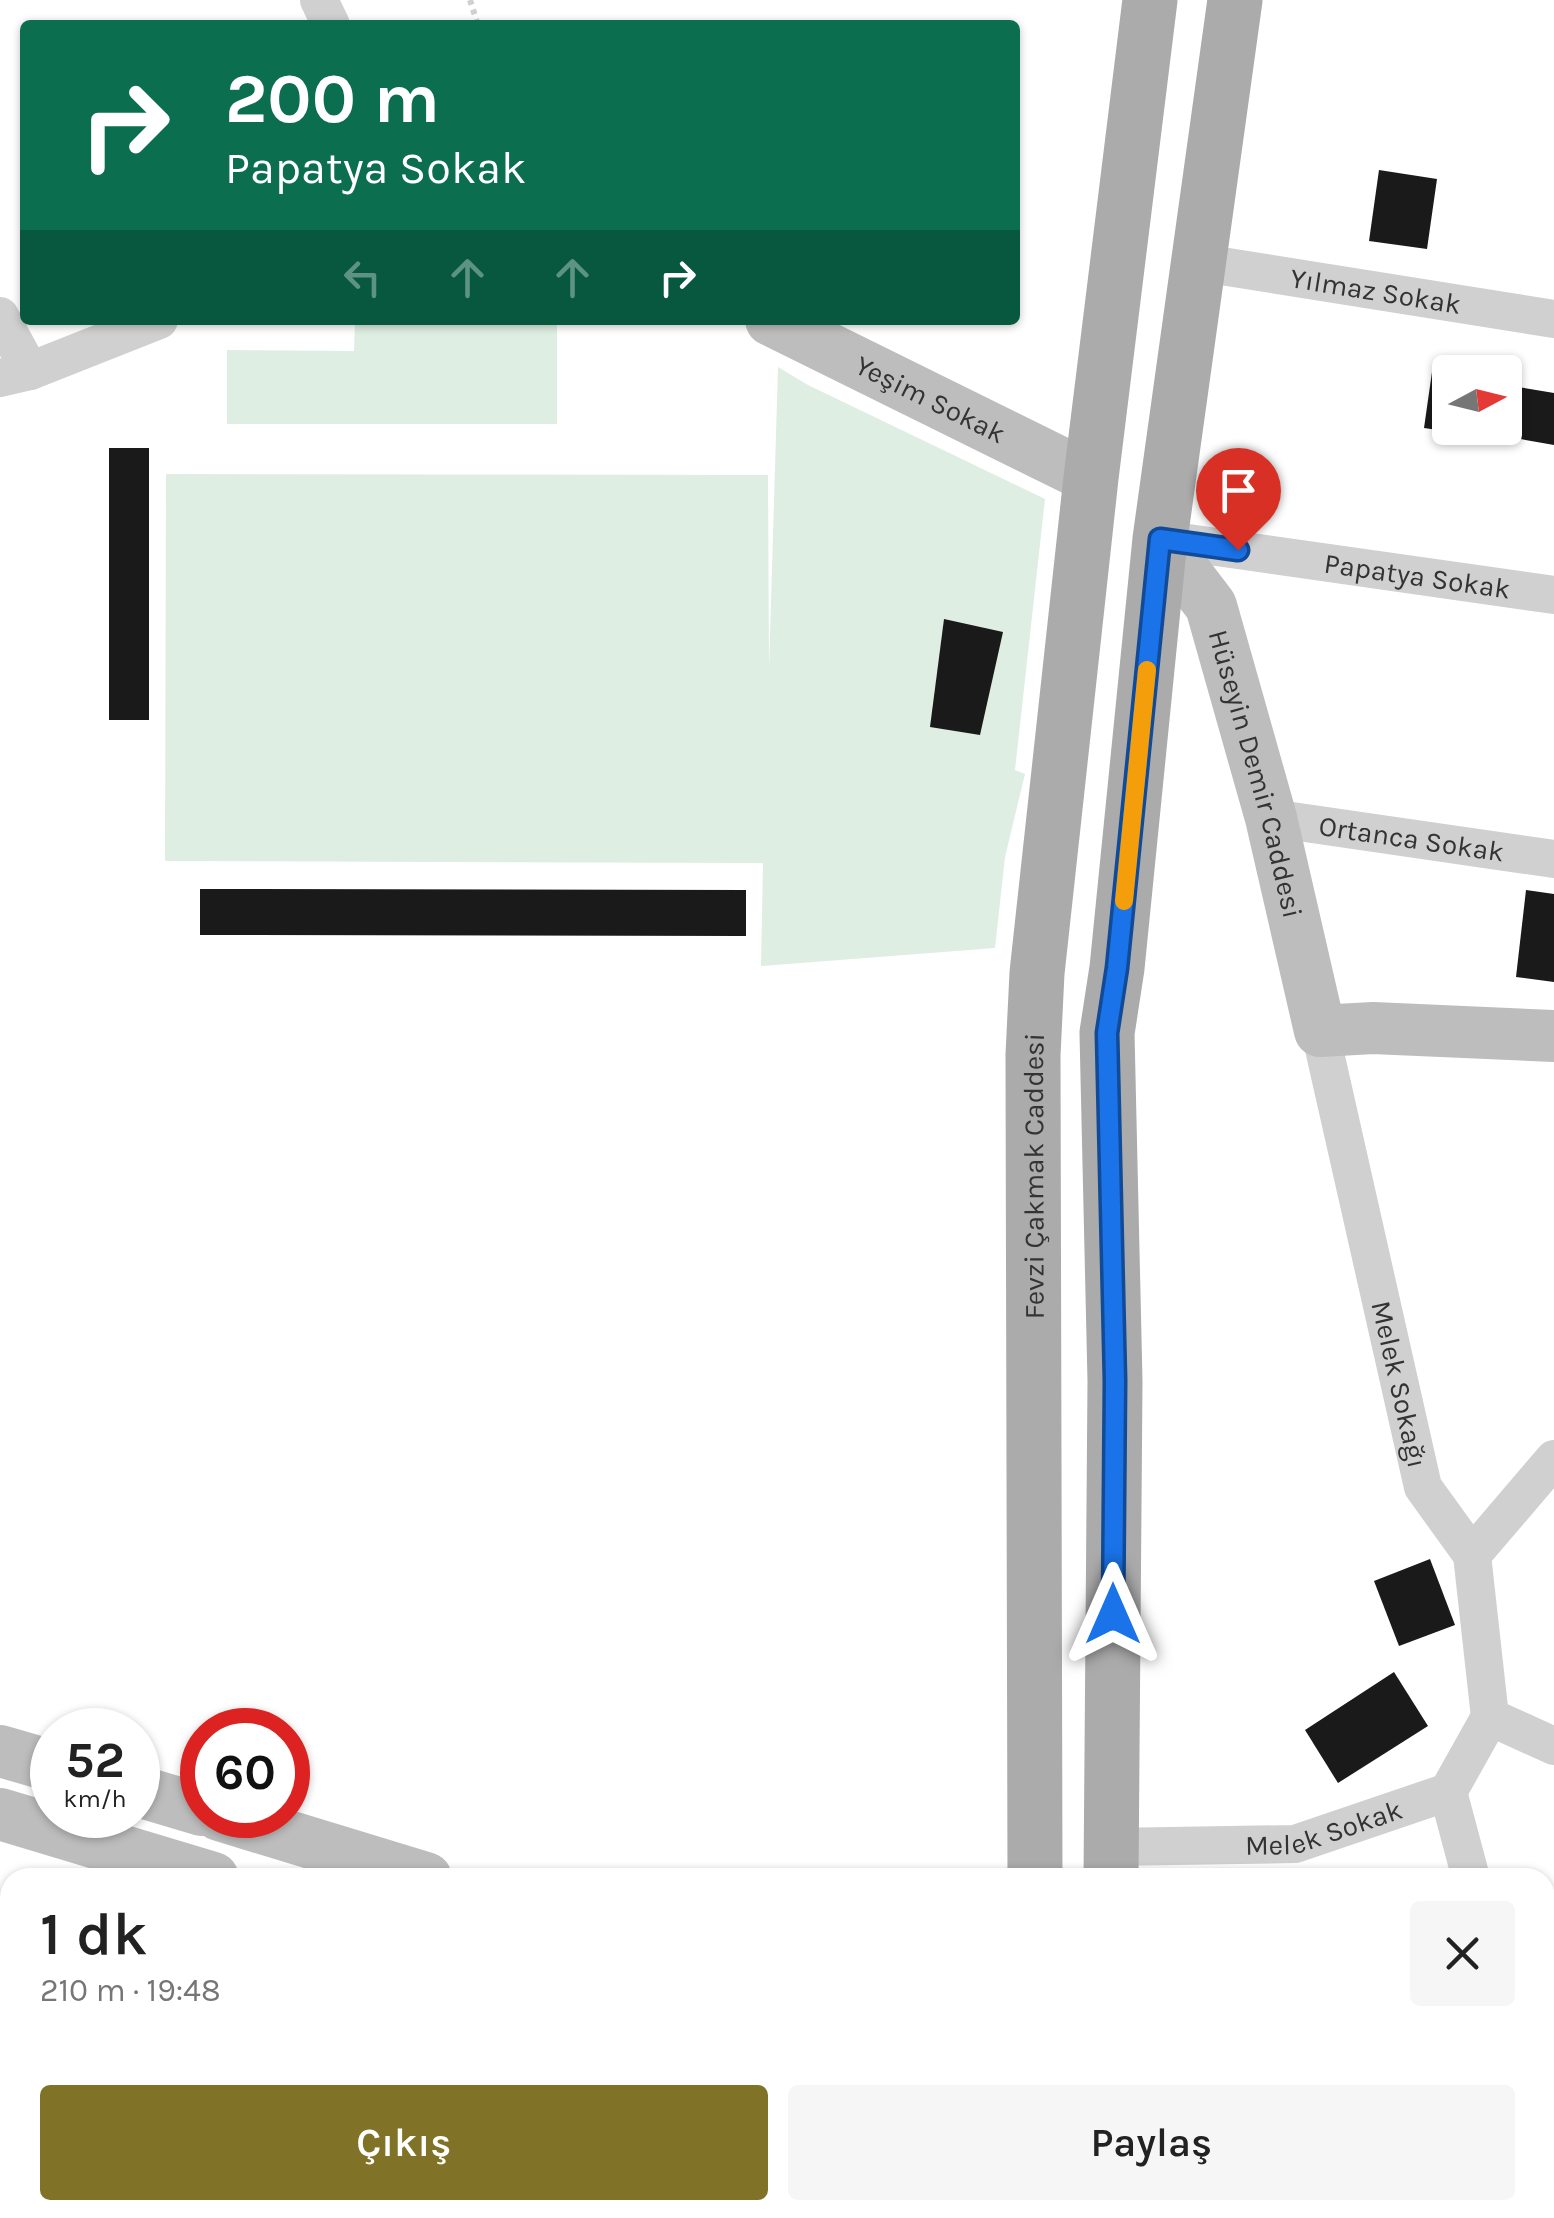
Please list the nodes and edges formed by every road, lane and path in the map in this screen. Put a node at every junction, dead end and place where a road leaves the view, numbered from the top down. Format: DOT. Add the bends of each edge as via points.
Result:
graph roads {
  1 [pos="1150,0"];
  2 [pos="1236,0"];
  3 [pos="1196,262"];
  4 [pos="0,316"];
  5 [pos="1554,319"];
  6 [pos="146,325"];
  7 [pos="781,325"];
  8 [pos="15,374"];
  9 [pos="1091,478"];
  10 [pos="1160,539"];
  11 [pos="1554,595"];
  12 [pos="1271,818"];
  13 [pos="1554,859"];
  14 [pos="1320,1031"];
  15 [pos="1554,1036"];
  16 [pos="1554,1459"];
  17 [pos="1472,1555"];
  18 [pos="1490,1717"];
  19 [pos="1554,1746"];
  20 [pos="0,1751"];
  21 [pos="30,1760"];
  22 [pos="1448,1792"];
  23 [pos="0,1814"];
  24 [pos="295,1838"];
  25 [pos="1111,1862"];
  26 [pos="180,1868"];
  27 [pos="393,1868"];
  28 [pos="1036,1868"];
  29 [pos="1468,1868"];
  1 -- 9 [label="main road"];
  2 -- 3 [label="main road"];
  3 -- 5 [label="street, Yılmaz Sokak"];
  3 -- 10 [label="main road"];
  4 -- 8 [label="street"];
  6 -- 8 [label="street"];
  7 -- 9 [label="street, Yeşim Sokak"];
  9 -- 28 [label="main road, Fevzi Çakmak Caddesi" via="1032,1055"];
  10 -- 11 [label="street, Papatya Sokak"];
  10 -- 12 [label="street, Hüseyin Demir Caddesi" via="1211,606"];
  10 -- 25 [label="main road" via="1107,1033 1115,1381"];
  12 -- 13 [label="street, Ortanca Sokak"];
  12 -- 14 [label="street, Hüseyin Demir Caddesi"];
  14 -- 15 [label="street"];
  14 -- 17 [label="street, Melek Sokağı" via="1423,1487"];
  16 -- 17 [label="street"];
  17 -- 18 [label="street, Melek Sokağı"];
  18 -- 19 [label="street"];
  18 -- 22 [label="street"];
  20 -- 21 [label="street"];
  22 -- 25 [label="street, Melek Sokak" via="1295,1844"];
  22 -- 29 [label="street"];
  23 -- 26 [label="street"];
  24 -- 27 [label="street"];
}
